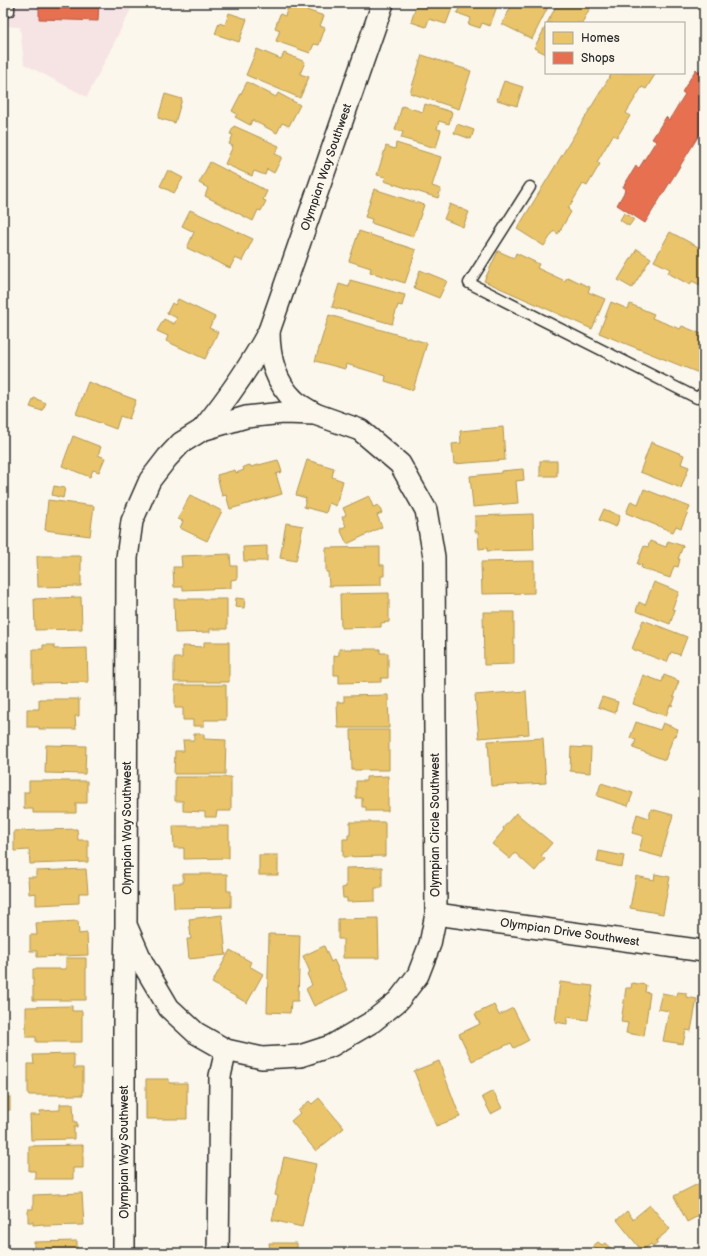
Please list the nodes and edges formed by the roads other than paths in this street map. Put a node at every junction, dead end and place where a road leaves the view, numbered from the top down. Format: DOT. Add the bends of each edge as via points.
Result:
graph roads {
  1 [pos="383,3"];
  2 [pos="530,187"];
  3 [pos="269,331"];
  4 [pos="704,392"];
  5 [pos="315,414"];
  6 [pos="246,417"];
  7 [pos="202,430"];
  8 [pos="436,914"];
  9 [pos="126,925"];
  10 [pos="704,951"];
  11 [pos="226,1050"];
  12 [pos="124,1253"];
  13 [pos="218,1253"];
  1 -- 3 [label="street, Olympian Way Southwest"];
  2 -- 4 [label="lane" via="469,283 697,398"];
  3 -- 5 [label="street, Olympian Way Southwest" via="271,359 284,389"];
  3 -- 7 [label="street, Olympian Way Southwest" via="245,372"];
  5 -- 6 [label="street, Olympian Circle Southwest" via="283,413"];
  5 -- 8 [label="street, Olympian Circle Southwest" via="360,430 377,444 400,464 426,510 434,557"];
  6 -- 7 [label="street, Olympian Way Southwest"];
  7 -- 9 [label="street, Olympian Way Southwest" via="182,443 150,480 132,521 127,558"];
  8 -- 10 [label="street, Olympian Drive Southwest"];
  8 -- 11 [label="street, Olympian Circle Southwest" via="430,944 418,975 398,1001 372,1022 331,1046 300,1056 262,1058"];
  9 -- 11 [label="street, Olympian Circle Southwest" via="142,964 169,1008 196,1033"];
  9 -- 12 [label="street, Olympian Way Southwest"];
  11 -- 13 [label="street" via="220,1076"];
}
